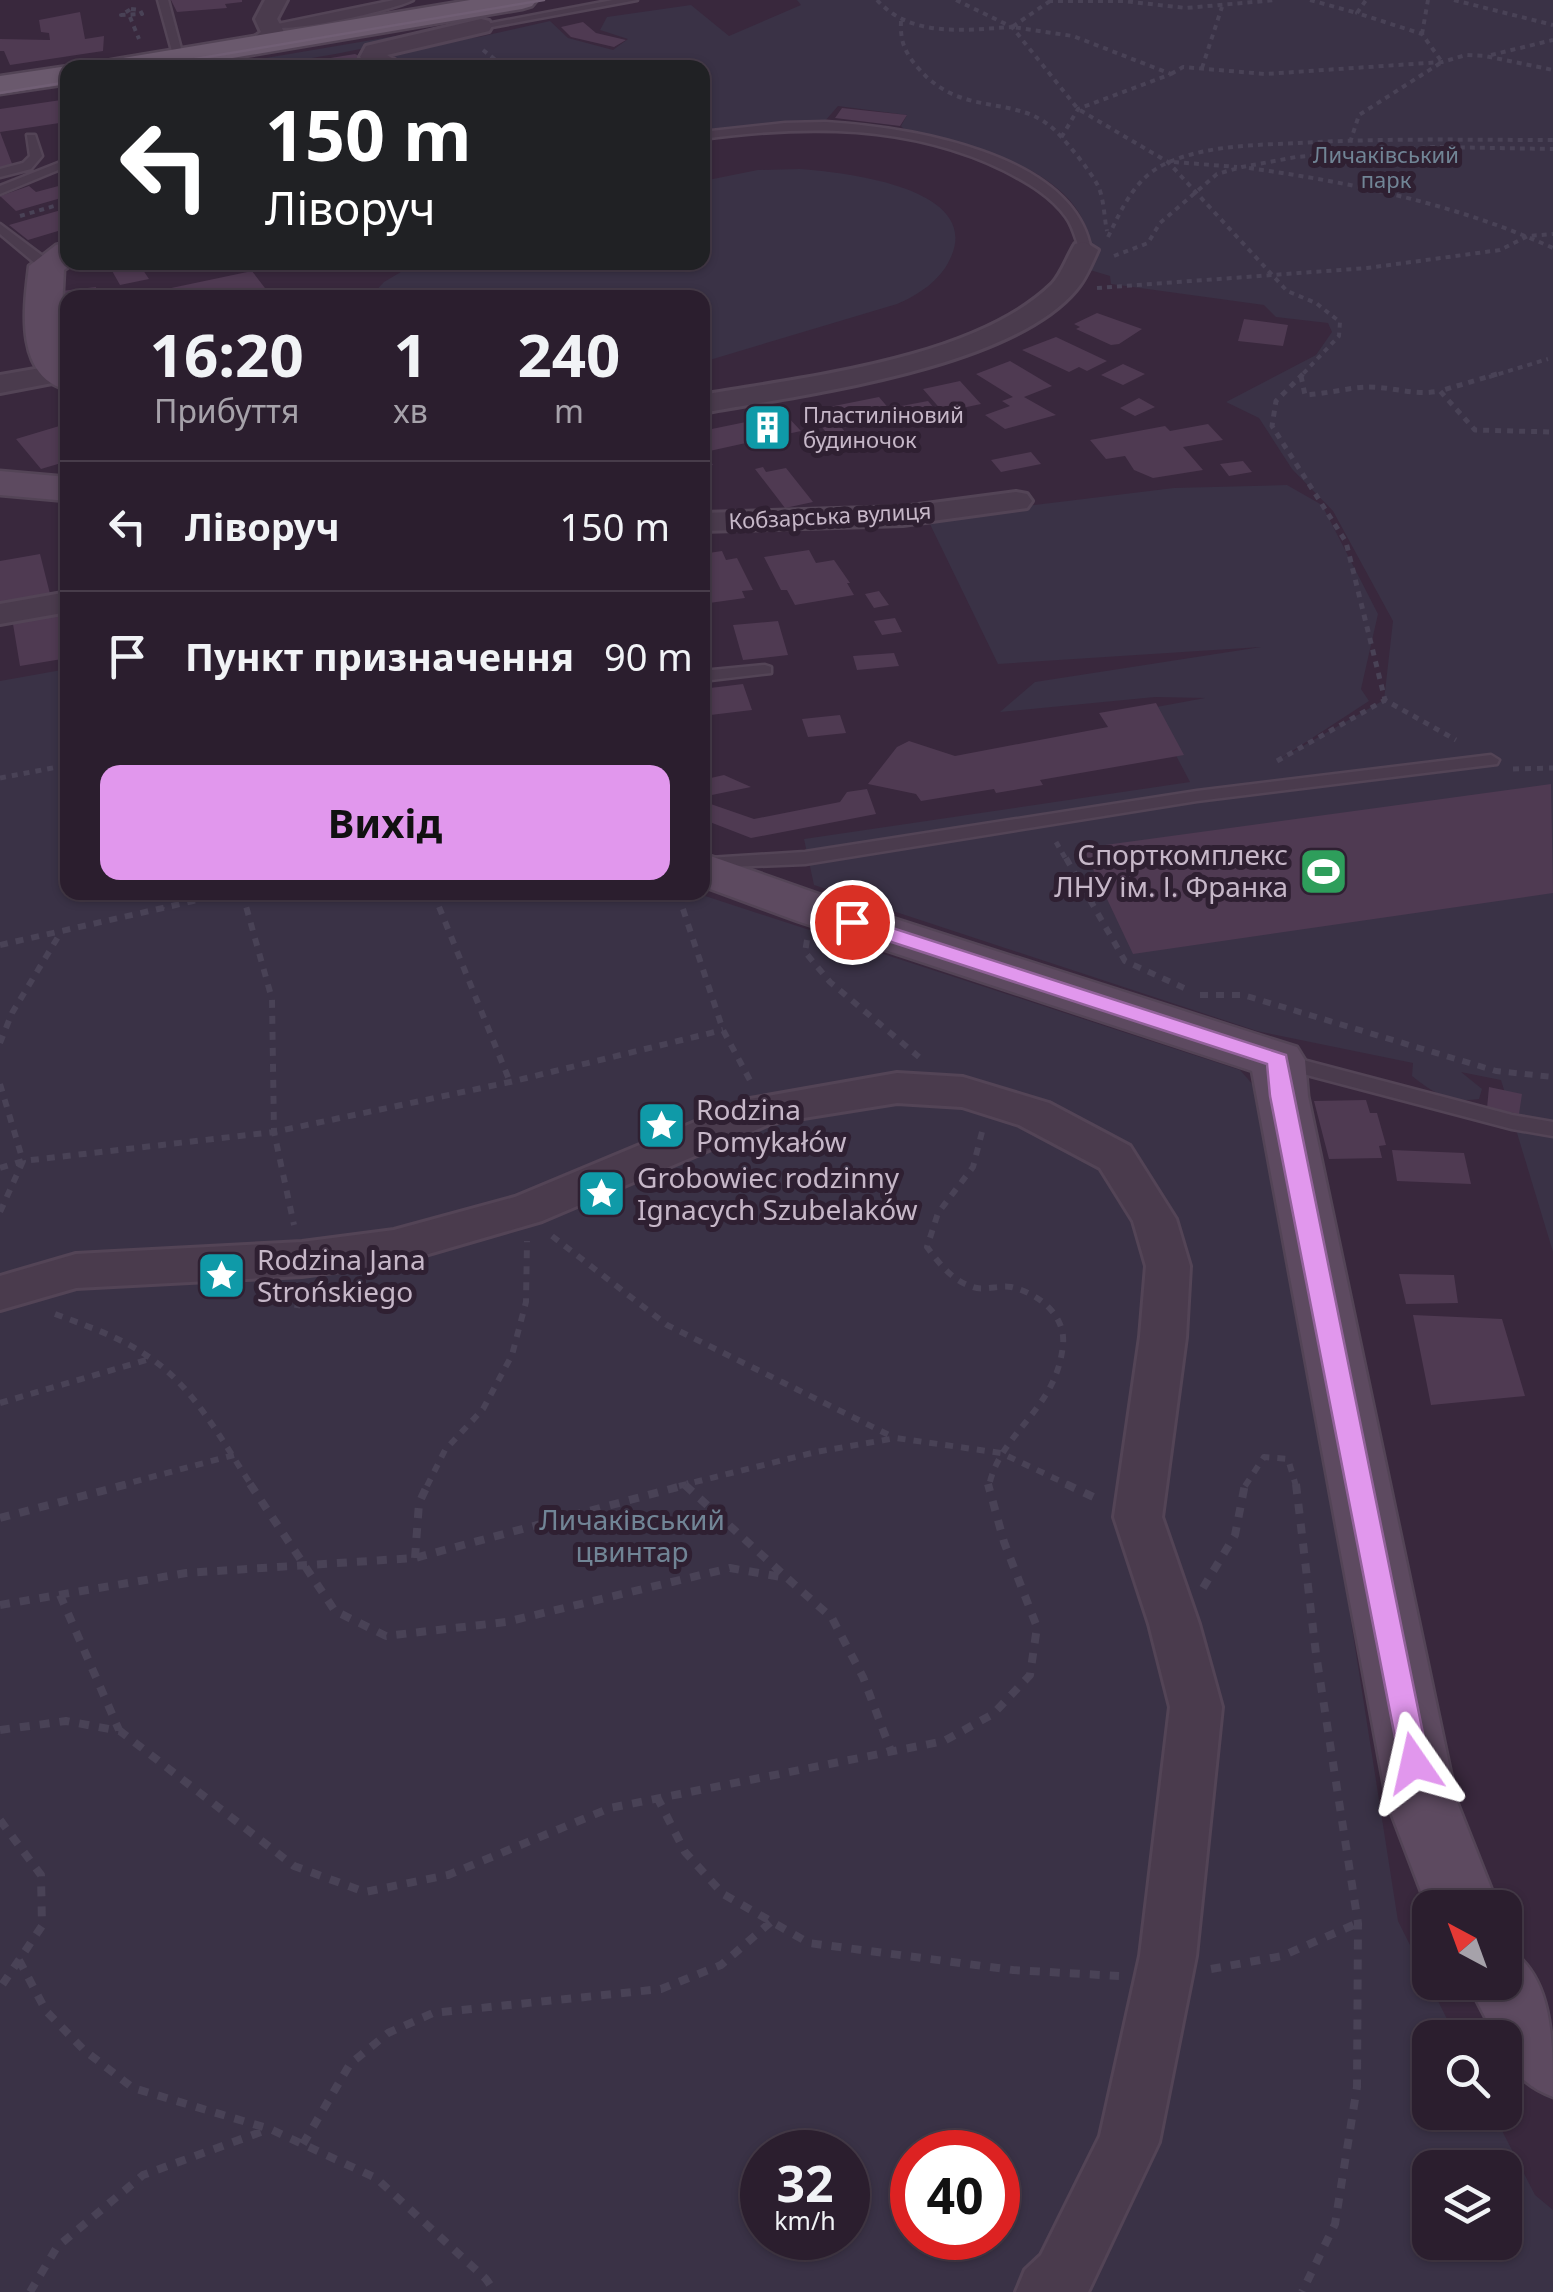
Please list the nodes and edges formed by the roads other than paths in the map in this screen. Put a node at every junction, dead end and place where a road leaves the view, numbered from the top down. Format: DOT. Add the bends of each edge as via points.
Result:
graph roads {
  1 [pos="163,0"];
  2 [pos="276,0"];
  3 [pos="408,0"];
  4 [pos="522,0"];
  5 [pos="632,0"];
  6 [pos="475,28"];
  7 [pos="264,36"];
  8 [pos="182,60"];
  9 [pos="193,60"];
  10 [pos="378,60"];
  11 [pos="60,76"];
  12 [pos="0,85"];
  13 [pos="710,135"];
  14 [pos="30,137"];
  15 [pos="60,165"];
  16 [pos="0,173"];
  17 [pos="0,190"];
  18 [pos="0,228"];
  19 [pos="57,259"];
  20 [pos="1085,261"];
  21 [pos="60,371"];
  22 [pos="60,376"];
  23 [pos="0,384"];
  24 [pos="710,402"];
  25 [pos="0,483"];
  26 [pos="60,488"];
  27 [pos="1016,501"];
  28 [pos="710,522"];
  29 [pos="60,603"];
  30 [pos="0,614"];
  31 [pos="765,670"];
  32 [pos="710,675"];
  33 [pos="1491,760"];
  34 [pos="710,877"];
  35 [pos="710,884"];
  36 [pos="1278,1060"];
  37 [pos="1553,1129"];
  38 [pos="0,1294"];
  39 [pos="1456,1890"];
  40 [pos="1515,2000"];
  41 [pos="1553,2060"];
  42 [pos="1047,2292"];
  1 -- 8 [label="lane" via="168,32"];
  2 -- 7 [label="street"];
  3 -- 7 [label="lane"];
  4 -- 6 [label="main road"];
  5 -- 6 [label="lane"];
  6 -- 7 [label="main road"];
  6 -- 10 [label="street" via="374,51"];
  7 -- 9 [label="main road"];
  11 -- 12 [label="main road"];
  13 -- 20 [label="lane" via="824,125 914,135 971,150 1043,187 1071,215"];
  14 -- 16 [label="lane" via="36,156 27,166"];
  15 -- 17 [label="lane"];
  18 -- 19 [label="lane"];
  19 -- 21 [label="street" via="46,346"];
  20 -- 24 [label="street" via="1016,323 950,351"];
  22 -- 23 [label="street"];
  25 -- 26 [label="street"];
  27 -- 28 [label="street, Кобзарська вулиця" via="902,516"];
  29 -- 30 [label="street"];
  31 -- 32 [label="lane"];
  33 -- 34 [label="lane" via="1197,796"];
  35 -- 36 [label="street" via="815,910"];
  36 -- 37 [label="lane"];
  36 -- 39 [label="street" via="1422,1802"];
  38 -- 42 [label="street" via="76,1271 394,1247 527,1210 765,1109 897,1088 963,1092 1034,1114 1114,1157 1154,1219 1168,1266 1138,1517 1196,1707 1164,1978 1129,2142 1063,2277"];
  40 -- 41 [label="street"];
}
